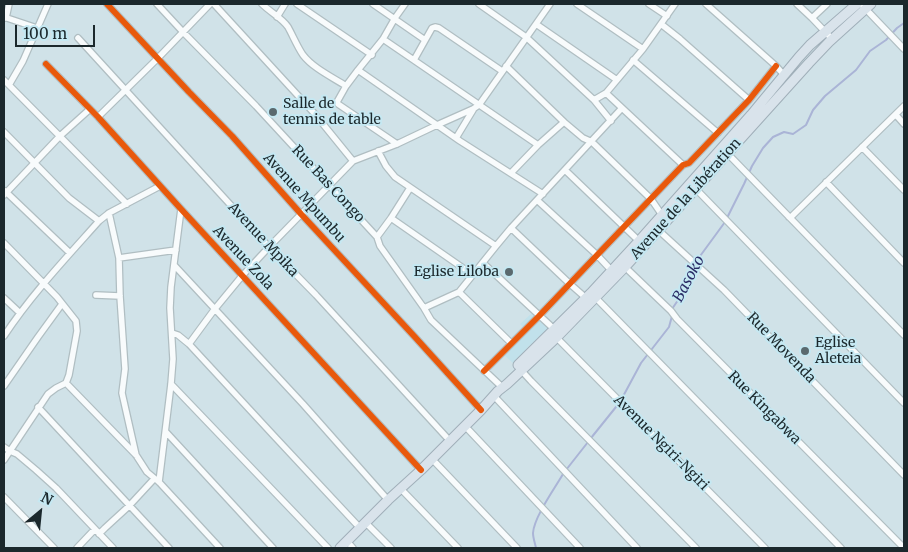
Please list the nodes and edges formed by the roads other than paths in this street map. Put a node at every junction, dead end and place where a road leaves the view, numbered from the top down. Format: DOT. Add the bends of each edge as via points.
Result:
graph roads {
  1 [pos="9,4"];
  2 [pos="48,4"];
  3 [pos="107,4"];
  4 [pos="157,4"];
  5 [pos="210,4"];
  6 [pos="214,4"];
  7 [pos="262,4"];
  8 [pos="285,4"];
  9 [pos="297,4"];
  10 [pos="373,4"];
  11 [pos="405,4"];
  12 [pos="479,4"];
  13 [pos="550,4"];
  14 [pos="576,4"];
  15 [pos="649,4"];
  16 [pos="675,4"];
  17 [pos="706,4"];
  18 [pos="797,4"];
  19 [pos="827,4"];
  20 [pos="856,4"];
  21 [pos="866,5"];
  22 [pos="667,16"];
  23 [pos="5,17"];
  24 [pos="277,17"];
  25 [pos="395,18"];
  26 [pos="812,18"];
  27 [pos="536,24"];
  28 [pos="661,24"];
  29 [pos="37,28"];
  30 [pos="826,31"];
  31 [pos="183,32"];
  32 [pos="526,37"];
  33 [pos="78,38"];
  34 [pos="384,39"];
  35 [pos="832,39"];
  36 [pos="425,40"];
  37 [pos="643,49"];
  38 [pos="904,49"];
  39 [pos="372,55"];
  40 [pos="158,58"];
  41 [pos="414,60"];
  42 [pos="633,60"];
  43 [pos="46,64"];
  44 [pos="506,66"];
  45 [pos="776,66"];
  46 [pos="358,70"];
  47 [pos="502,71"];
  48 [pos="784,75"];
  49 [pos="4,80"];
  50 [pos="617,80"];
  51 [pos="9,85"];
  52 [pos="346,86"];
  53 [pos="126,90"];
  54 [pos="606,93"];
  55 [pos="594,100"];
  56 [pos="749,100"];
  57 [pos="479,105"];
  58 [pos="904,106"];
  59 [pos="622,108"];
  60 [pos="90,109"];
  61 [pos="473,109"];
  62 [pos="896,115"];
  63 [pos="98,117"];
  64 [pos="611,121"];
  65 [pos="564,122"];
  66 [pos="904,124"];
  67 [pos="437,125"];
  68 [pos="4,132"];
  69 [pos="718,133"];
  70 [pos="60,136"];
  71 [pos="456,138"];
  72 [pos="592,142"];
  73 [pos="398,144"];
  74 [pos="538,145"];
  75 [pos="862,147"];
  76 [pos="378,151"];
  77 [pos="726,153"];
  78 [pos="353,160"];
  79 [pos="35,163"];
  80 [pos="683,165"];
  81 [pos="565,170"];
  82 [pos="511,173"];
  83 [pos="826,182"];
  84 [pos="328,184"];
  85 [pos="160,186"];
  86 [pos="410,188"];
  87 [pos="695,188"];
  88 [pos="904,190"];
  89 [pos="5,193"];
  90 [pos="543,194"];
  91 [pos="651,199"];
  92 [pos="537,200"];
  93 [pos="127,204"];
  94 [pos="181,209"];
  95 [pos="109,214"];
  96 [pos="301,214"];
  97 [pos="662,215"];
  98 [pos="789,217"];
  99 [pos="391,218"];
  100 [pos="99,221"];
  101 [pos="624,227"];
  102 [pos="656,227"];
  103 [pos="511,228"];
  104 [pos="378,237"];
  105 [pos="639,241"];
  106 [pos="4,243"];
  107 [pos="496,246"];
  108 [pos="269,247"];
  109 [pos="176,250"];
  110 [pos="70,253"];
  111 [pos="597,255"];
  112 [pos="119,258"];
  113 [pos="904,262"];
  114 [pos="483,263"];
  115 [pos="174,265"];
  116 [pos="625,267"];
  117 [pos="612,271"];
  118 [pos="473,275"];
  119 [pos="242,276"];
  120 [pos="44,283"];
  121 [pos="570,284"];
  122 [pos="459,292"];
  123 [pos="96,295"];
  124 [pos="120,296"];
  125 [pos="4,298"];
  126 [pos="591,298"];
  127 [pos="62,304"];
  128 [pos="424,308"];
  129 [pos="214,310"];
  130 [pos="20,313"];
  131 [pos="539,316"];
  132 [pos="172,333"];
  133 [pos="554,333"];
  134 [pos="4,336"];
  135 [pos="904,336"];
  136 [pos="511,343"];
  137 [pos="189,344"];
  138 [pos="521,370"];
  139 [pos="484,371"];
  140 [pos="66,383"];
  141 [pos="171,384"];
  142 [pos="4,386"];
  143 [pos="499,390"];
  144 [pos="904,403"];
  145 [pos="38,407"];
  146 [pos="480,410"];
  147 [pos="465,426"];
  148 [pos="166,432"];
  149 [pos="450,441"];
  150 [pos="4,447"];
  151 [pos="10,451"];
  152 [pos="136,455"];
  153 [pos="432,459"];
  154 [pos="4,460"];
  155 [pos="421,470"];
  156 [pos="904,475"];
  157 [pos="156,480"];
  158 [pos="400,489"];
  159 [pos="4,497"];
  160 [pos="388,500"];
  161 [pos="129,506"];
  162 [pos="363,525"];
  163 [pos="97,532"];
  164 [pos="350,545"];
  165 [pos="54,548"];
  166 [pos="77,548"];
  167 [pos="113,548"];
  168 [pos="169,548"];
  169 [pos="220,548"];
  170 [pos="274,548"];
  171 [pos="328,548"];
  172 [pos="340,548"];
  173 [pos="391,548"];
  174 [pos="458,548"];
  175 [pos="517,548"];
  176 [pos="580,548"];
  177 [pos="638,548"];
  178 [pos="696,548"];
  179 [pos="765,548"];
  180 [pos="840,548"];
  181 [pos="904,548"];
  1 -- 23 [label="street"];
  2 -- 29 [label="street"];
  3 -- 40 [label="street, Avenue Mpumbu"];
  4 -- 31 [label="street, Rue Bas Congo"];
  5 -- 31 [label="street"];
  6 -- 78 [label="street"];
  7 -- 24 [label="street"];
  8 -- 24 [label="street"];
  9 -- 39 [label="street"];
  10 -- 25 [label="street"];
  11 -- 25 [label="street"];
  12 -- 32 [label="street"];
  13 -- 27 [label="street"];
  14 -- 37 [label="street"];
  15 -- 22 [label="street"];
  16 -- 22 [label="street"];
  17 -- 45 [label="street"];
  18 -- 26 [label="street"];
  19 -- 26 [label="street"];
  20 -- 30 [label="highway, Avenue de la Libération"];
  21 -- 35 [label="highway, Avenue de la Libération"];
  21 -- 38 [label="street"];
  22 -- 28 [label="street"];
  23 -- 29 [label="street"];
  24 -- 52 [label="street" via="284,22 303,55"];
  25 -- 34 [label="street"];
  25 -- 36 [label="street"];
  26 -- 30 [label="street"];
  27 -- 32 [label="street"];
  27 -- 50 [label="street"];
  28 -- 37 [label="street"];
  28 -- 56 [label="street"];
  29 -- 51 [label="street"];
  30 -- 35 [label="street"];
  30 -- 48 [label="highway, Avenue de la Libération"];
  31 -- 40 [label="street"];
  31 -- 84 [label="street, Rue Bas Congo"];
  32 -- 44 [label="street"];
  32 -- 55 [label="street"];
  33 -- 53 [label="street, Avenue Mpika"];
  34 -- 39 [label="street"];
  34 -- 41 [label="street"];
  35 -- 77 [label="highway, Avenue de la Libération"];
  36 -- 41 [label="street"];
  36 -- 47 [label="street" via="432,28 439,28"];
  37 -- 42 [label="street"];
  39 -- 46 [label="street"];
  40 -- 53 [label="street"];
  40 -- 96 [label="street, Avenue Mpumbu"];
  41 -- 57 [label="street"];
  42 -- 50 [label="street"];
  42 -- 69 [label="street"];
  43 -- 60 [label="street, Avenue Zola"];
  44 -- 47 [label="street"];
  44 -- 65 [label="street"];
  45 -- 48 [label="street"];
  45 -- 56 [label="street"];
  46 -- 52 [label="street"];
  46 -- 67 [label="street"];
  47 -- 57 [label="street"];
  48 -- 97 [label="highway, Avenue de la Libération"];
  49 -- 51 [label="street"];
  50 -- 54 [label="street"];
  51 -- 70 [label="street"];
  52 -- 73 [label="street" via="338,104"];
  53 -- 63 [label="street"];
  53 -- 108 [label="street, Avenue Mpika"];
  54 -- 55 [label="street"];
  54 -- 59 [label="street"];
  55 -- 64 [label="street"];
  56 -- 69 [label="street"];
  57 -- 61 [label="street"];
  57 -- 74 [label="street"];
  58 -- 62 [label="street"];
  59 -- 64 [label="street"];
  59 -- 80 [label="street"];
  60 -- 63 [label="street, Avenue Zola"];
  60 -- 70 [label="street"];
  61 -- 67 [label="street"];
  61 -- 71 [label="street"];
  62 -- 66 [label="street"];
  62 -- 75 [label="street"];
  63 -- 85 [label="street, Avenue Zola"];
  64 -- 72 [label="street"];
  65 -- 72 [label="street"];
  65 -- 74 [label="street"];
  67 -- 71 [label="street"];
  67 -- 73 [label="street"];
  68 -- 79 [label="street"];
  69 -- 80 [label="street" via="689,163"];
  70 -- 79 [label="street"];
  70 -- 93 [label="street"];
  71 -- 82 [label="street"];
  72 -- 81 [label="street"];
  72 -- 91 [label="street"];
  73 -- 76 [label="street"];
  74 -- 82 [label="street"];
  75 -- 83 [label="street"];
  75 -- 88 [label="street"];
  76 -- 78 [label="street"];
  76 -- 86 [label="street" via="395,177"];
  77 -- 87 [label="highway, Avenue de la Libération"];
  77 -- 98 [label="street"];
  78 -- 84 [label="street"];
  79 -- 89 [label="street"];
  79 -- 100 [label="street" via="69,198"];
  80 -- 91 [label="street"];
  81 -- 90 [label="street"];
  81 -- 101 [label="street"];
  82 -- 90 [label="street"];
  83 -- 98 [label="street"];
  83 -- 113 [label="street"];
  84 -- 96 [label="street"];
  84 -- 104 [label="street, Rue Bas Congo"];
  85 -- 93 [label="street"];
  85 -- 94 [label="street, Avenue Zola"];
  86 -- 99 [label="street"];
  86 -- 107 [label="street"];
  87 -- 102 [label="highway, Avenue de la Libération"];
  87 -- 144 [label="street"];
  89 -- 110 [label="street"];
  90 -- 92 [label="street"];
  91 -- 97 [label="street"];
  91 -- 101 [label="street"];
  92 -- 103 [label="street"];
  92 -- 111 [label="street"];
  93 -- 95 [label="street"];
  94 -- 109 [label="street"];
  94 -- 119 [label="street, Avenue Zola"];
  95 -- 100 [label="street"];
  95 -- 112 [label="street"];
  96 -- 108 [label="street"];
  96 -- 146 [label="street, Avenue Mpumbu"];
  97 -- 102 [label="highway, Avenue de la Libération"];
  98 -- 135 [label="street"];
  99 -- 104 [label="street"];
  99 -- 118 [label="street"];
  100 -- 110 [label="street"];
  101 -- 105 [label="street"];
  101 -- 111 [label="street"];
  102 -- 105 [label="highway, Avenue de la Libération"];
  102 -- 116 [label="highway, Avenue de la Libération"];
  102 -- 156 [label="street, Rue Movenda" via="724,290"];
  103 -- 107 [label="street"];
  103 -- 121 [label="street"];
  104 -- 128 [label="street, Rue Bas Congo" via="380,246"];
  105 -- 117 [label="highway, Avenue de la Libération"];
  106 -- 120 [label="street"];
  107 -- 114 [label="street"];
  108 -- 119 [label="street"];
  108 -- 149 [label="street, Avenue Mpika"];
  109 -- 112 [label="street"];
  109 -- 115 [label="street"];
  110 -- 120 [label="street"];
  111 -- 117 [label="street"];
  111 -- 121 [label="street"];
  112 -- 124 [label="street"];
  114 -- 118 [label="street"];
  114 -- 131 [label="street, Avenue Ngiri-Ngiri"];
  115 -- 129 [label="street"];
  115 -- 132 [label="street" via="170,308"];
  116 -- 126 [label="highway, Avenue de la Libération"];
  116 -- 181 [label="street, Rue Kingabwa"];
  117 -- 126 [label="highway, Avenue de la Libération"];
  118 -- 122 [label="street"];
  119 -- 129 [label="street"];
  119 -- 155 [label="street, Avenue Zola"];
  120 -- 127 [label="street"];
  120 -- 130 [label="street"];
  121 -- 126 [label="street"];
  121 -- 131 [label="street"];
  122 -- 128 [label="street"];
  122 -- 136 [label="street"];
  123 -- 124 [label="street"];
  124 -- 152 [label="street" via="125,369 122,393"];
  125 -- 130 [label="street"];
  126 -- 133 [label="highway, Avenue de la Libération"];
  126 -- 180 [label="street"];
  127 -- 140 [label="street" via="76,321 77,331"];
  127 -- 142 [label="street"];
  128 -- 139 [label="street, Rue Bas Congo" via="431,320"];
  129 -- 137 [label="street"];
  129 -- 160 [label="street"];
  130 -- 134 [label="street"];
  131 -- 133 [label="street, Avenue Ngiri-Ngiri"];
  131 -- 136 [label="street"];
  132 -- 137 [label="street"];
  132 -- 141 [label="street"];
  133 -- 138 [label="highway, Avenue de la Libération"];
  133 -- 143 [label="highway, Avenue de la Libération" via="517,366"];
  133 -- 179 [label="street, Avenue Ngiri-Ngiri"];
  136 -- 139 [label="street"];
  137 -- 162 [label="street"];
  138 -- 143 [label="highway, Avenue de la Libération"];
  138 -- 178 [label="street"];
  139 -- 143 [label="street, Rue Bas Congo"];
  140 -- 145 [label="street" via="48,394"];
  140 -- 152 [label="street"];
  141 -- 148 [label="street"];
  141 -- 171 [label="street"];
  143 -- 146 [label="highway, Avenue de la Libération"];
  143 -- 177 [label="street, Rue Bas Congo" via="568,475"];
  145 -- 151 [label="street"];
  145 -- 161 [label="street"];
  146 -- 147 [label="highway, Avenue de la Libération"];
  147 -- 149 [label="highway, Avenue de la Libération"];
  147 -- 176 [label="street"];
  148 -- 157 [label="street"];
  148 -- 170 [label="street"];
  149 -- 153 [label="highway, Avenue de la Libération"];
  150 -- 151 [label="street"];
  151 -- 154 [label="street"];
  151 -- 163 [label="street" via="56,488"];
  152 -- 157 [label="street"];
  153 -- 155 [label="highway, Avenue de la Libération"];
  153 -- 175 [label="street"];
  155 -- 158 [label="highway, Avenue de la Libération"];
  157 -- 161 [label="street"];
  157 -- 169 [label="street"];
  158 -- 160 [label="highway, Avenue de la Libération"];
  158 -- 174 [label="street"];
  159 -- 165 [label="street"];
  160 -- 162 [label="highway, Avenue de la Libération"];
  161 -- 163 [label="street"];
  161 -- 168 [label="street"];
  162 -- 164 [label="highway, Avenue de la Libération"];
  162 -- 173 [label="street"];
  163 -- 166 [label="street"];
  163 -- 167 [label="street"];
  164 -- 172 [label="highway, Avenue de la Libération"];
}
